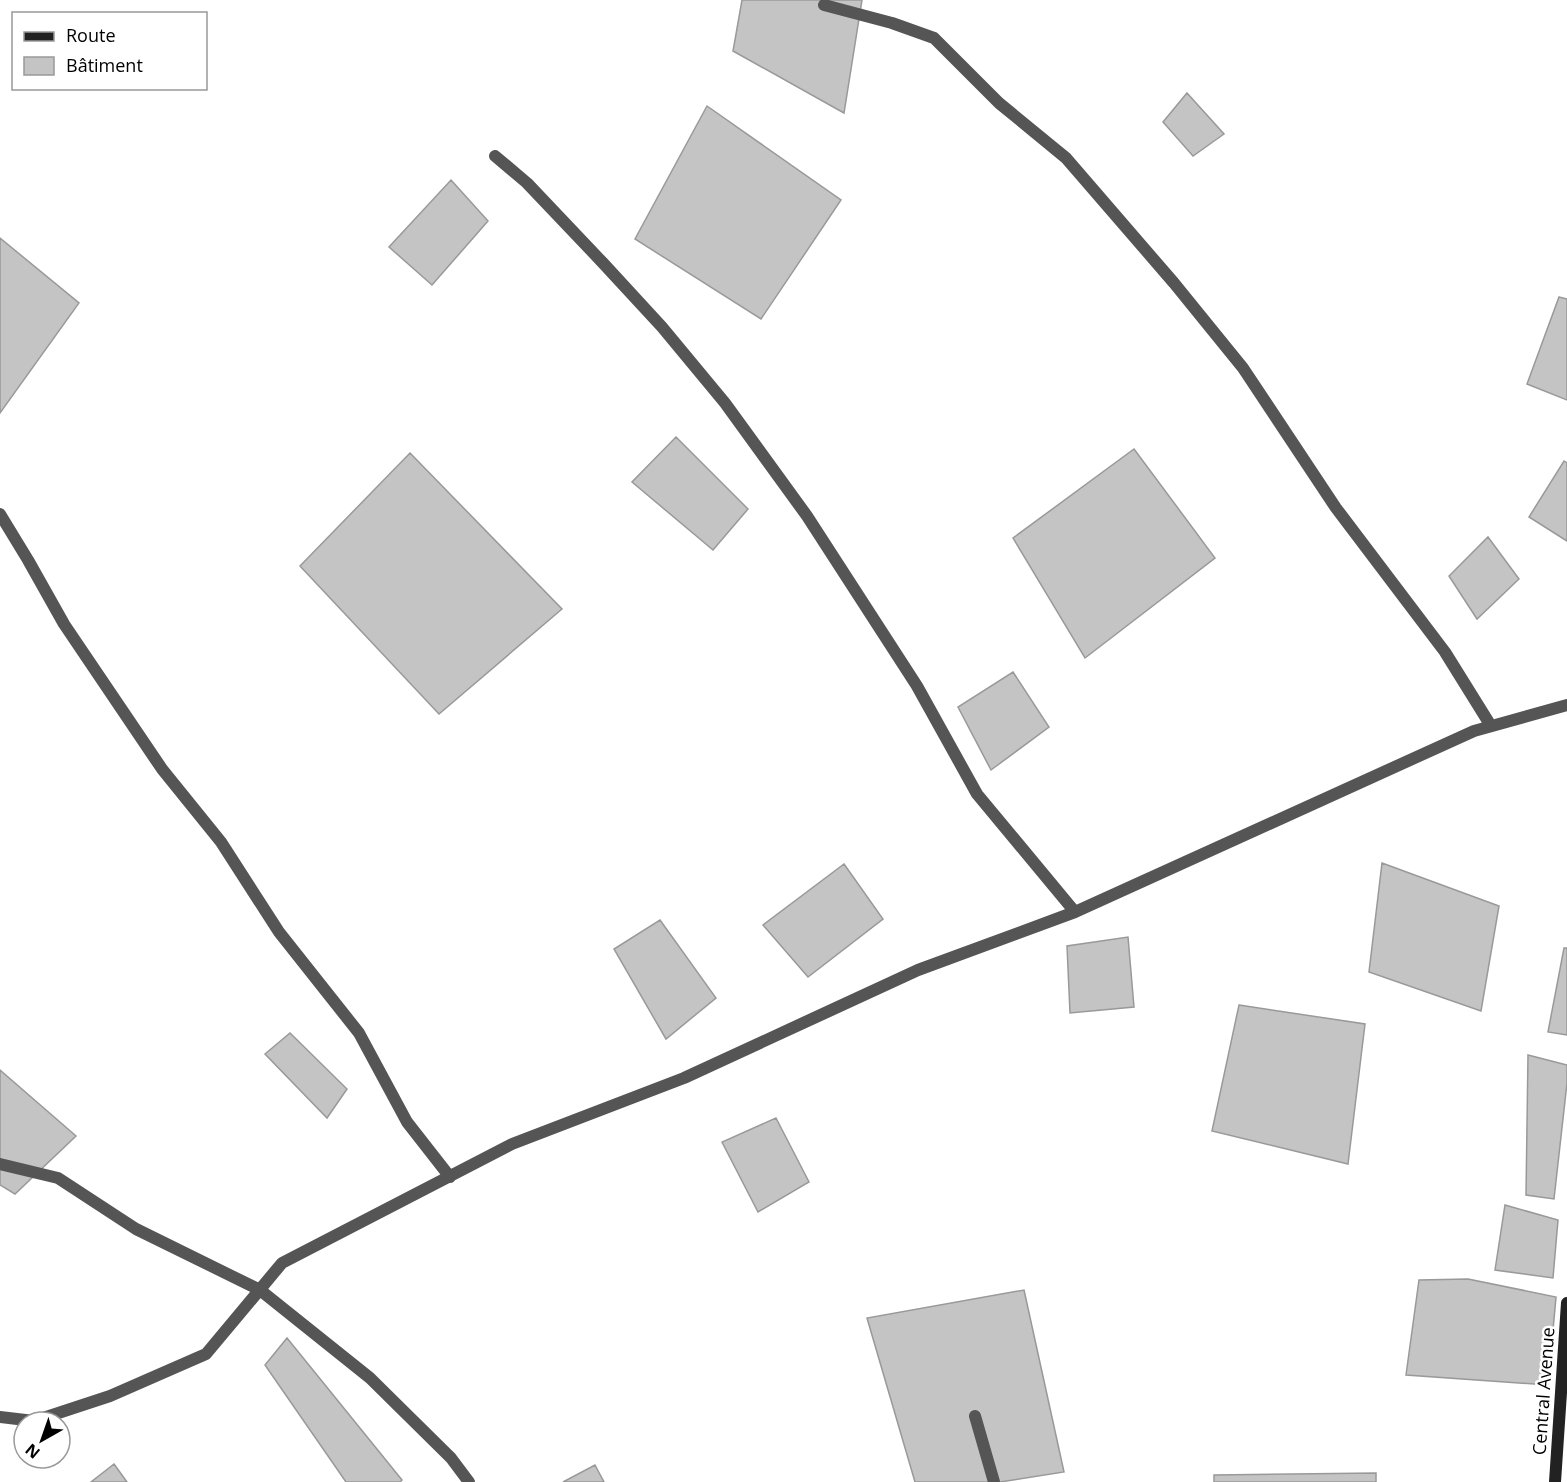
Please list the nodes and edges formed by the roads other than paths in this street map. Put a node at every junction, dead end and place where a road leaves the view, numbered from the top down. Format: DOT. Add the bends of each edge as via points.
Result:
graph roads {
  1 [pos="824,5"];
  2 [pos="495,156"];
  3 [pos="0,514"];
  4 [pos="1567,705"];
  5 [pos="1491,726"];
  6 [pos="1075,912"];
  7 [pos="0,1164"];
  8 [pos="450,1177"];
  9 [pos="260,1290"];
  10 [pos="1567,1303"];
  11 [pos="975,1416"];
  12 [pos="0,1417"];
  13 [pos="469,1482"];
  14 [pos="994,1482"];
  15 [pos="1555,1482"];
  1 -- 5 [label="street" via="934,38 999,103 1066,158 1243,368 1336,508 1445,652"];
  2 -- 6 [label="street" via="527,183 610,271 725,403 807,516 917,686 977,794"];
  3 -- 8 [label="street" via="64,624 162,769 221,842 279,932 359,1033 407,1122"];
  4 -- 5 [label="street"];
  5 -- 6 [label="street"];
  6 -- 8 [label="street" via="918,970 684,1078 512,1144"];
  7 -- 9 [label="street" via="58,1178 136,1229"];
  8 -- 9 [label="street" via="282,1263"];
  9 -- 12 [label="street" via="206,1354 110,1396 34,1421"];
  9 -- 13 [label="street" via="370,1378 451,1458"];
  10 -- 15 [label="street, Central Avenue"];
  11 -- 14 [label="street"];
}
